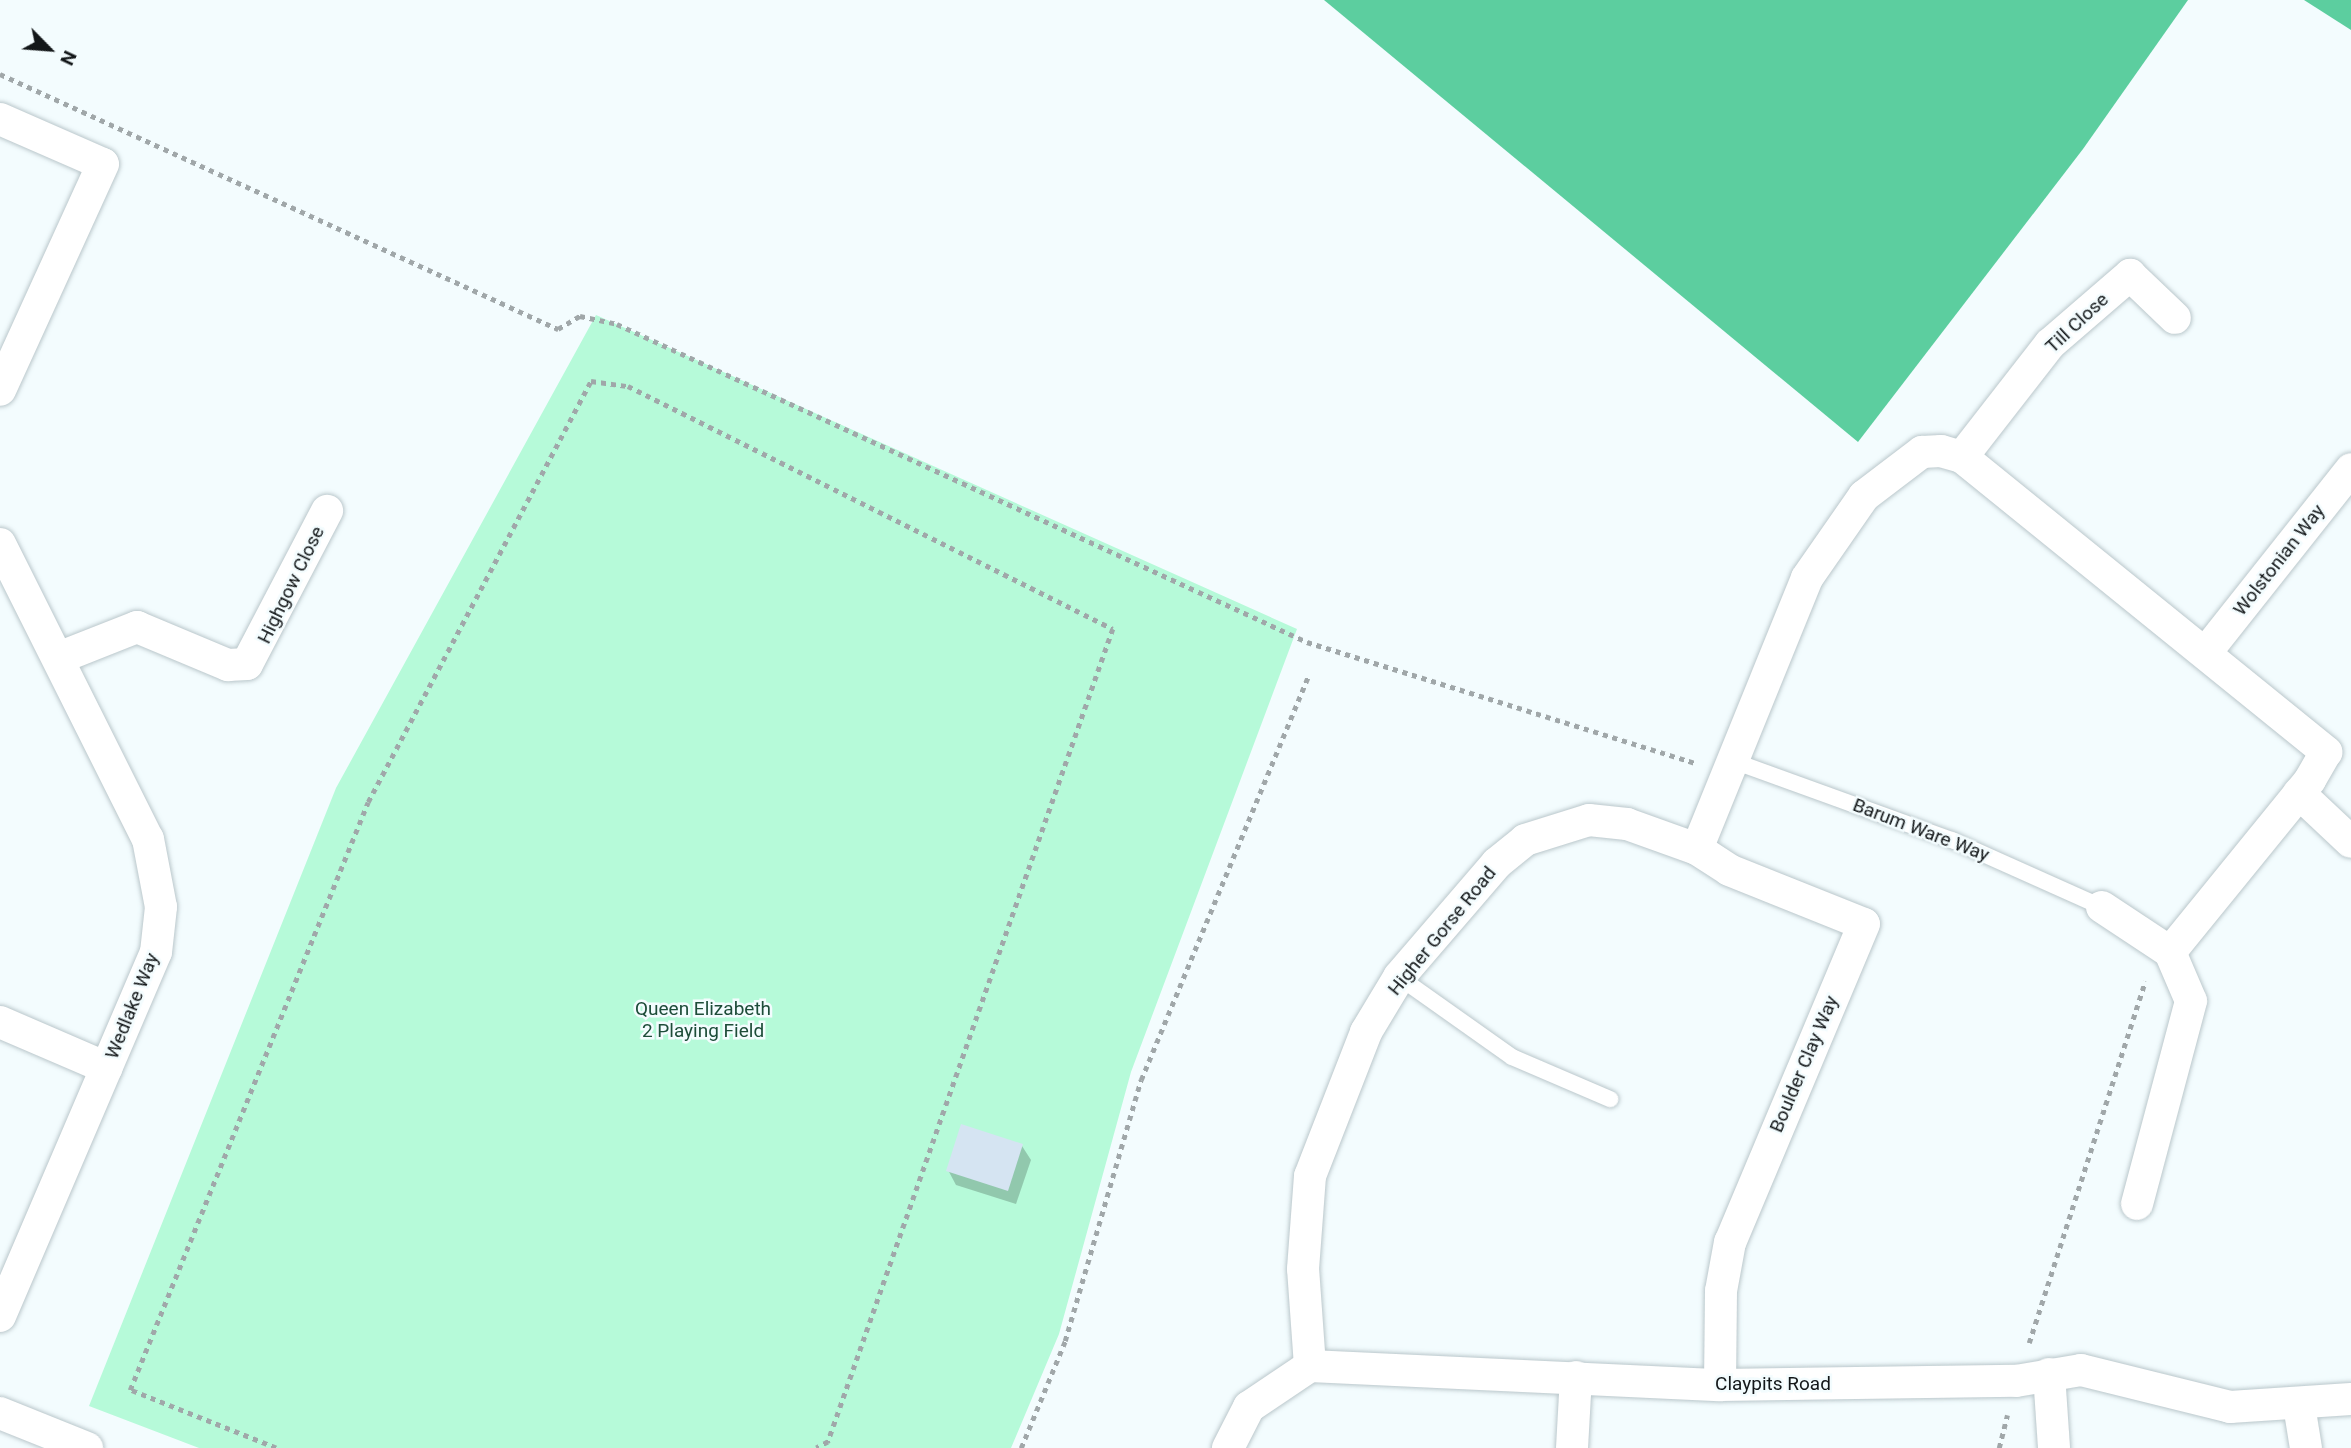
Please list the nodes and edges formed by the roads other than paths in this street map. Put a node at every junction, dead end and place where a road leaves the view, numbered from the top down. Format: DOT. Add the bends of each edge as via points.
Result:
graph roads {
  1 [pos="0,119"];
  2 [pos="2175,318"];
  3 [pos="0,390"];
  4 [pos="1962,457"];
  5 [pos="2351,469"];
  6 [pos="327,511"];
  7 [pos="1,547"];
  8 [pos="2207,651"];
  9 [pos="61,657"];
  10 [pos="1736,762"];
  11 [pos="2300,793"];
  12 [pos="2351,842"];
  13 [pos="1697,849"];
  14 [pos="2102,907"];
  15 [pos="2163,948"];
  16 [pos="1399,977"];
  17 [pos="0,1022"];
  18 [pos="107,1068"];
  19 [pos="1610,1099"];
  20 [pos="2137,1204"];
  21 [pos="0,1316"];
  22 [pos="1310,1366"];
  23 [pos="2049,1374"];
  24 [pos="1576,1377"];
  25 [pos="1720,1385"];
  26 [pos="2351,1399"];
  27 [pos="2299,1405"];
  28 [pos="0,1413"];
  29 [pos="87,1448"];
  30 [pos="1228,1448"];
  31 [pos="1572,1448"];
  32 [pos="2054,1448"];
  33 [pos="2306,1448"];
  1 -- 3 [label="street" via="103,164"];
  2 -- 4 [label="street, Till Close" via="2130,275 2050,344"];
  4 -- 8 [label="street"];
  4 -- 10 [label="street" via="1922,452 1895,468 1832,537 1783,626"];
  5 -- 8 [label="street, Wolstonian Way"];
  6 -- 9 [label="street, Highgow Close" via="247,664 228,665 137,626"];
  7 -- 9 [label="street, Wedlake Way"];
  8 -- 11 [label="street" via="2326,752"];
  9 -- 18 [label="street, Wedlake Way" via="159,873 156,952"];
  10 -- 13 [label="street"];
  10 -- 14 [label="lane, Barum Ware Way" via="1952,840"];
  11 -- 12 [label="street"];
  11 -- 15 [label="street"];
  13 -- 16 [label="street, Higher Gorse Road" via="1627,824 1590,820 1552,827 1497,863"];
  13 -- 25 [label="street, Boulder Clay Way" via="1729,870 1864,924 1730,1242 1721,1292"];
  14 -- 15 [label="street"];
  15 -- 20 [label="street" via="2191,1001"];
  16 -- 19 [label="lane" via="1511,1057"];
  16 -- 22 [label="street, Higher Gorse Road" via="1366,1032 1310,1176 1303,1257"];
  17 -- 18 [label="street"];
  18 -- 21 [label="street, Wedlake Way"];
  22 -- 24 [label="street, Claypits Road"];
  22 -- 30 [label="street" via="1249,1407"];
  23 -- 25 [label="street, Claypits Road" via="2016,1381"];
  23 -- 27 [label="street, Claypits Road" via="2081,1370 2230,1407"];
  23 -- 32 [label="street"];
  24 -- 25 [label="street, Claypits Road"];
  24 -- 31 [label="street"];
  26 -- 27 [label="street, Claypits Road"];
  27 -- 33 [label="street"];
  28 -- 29 [label="street"];
}
